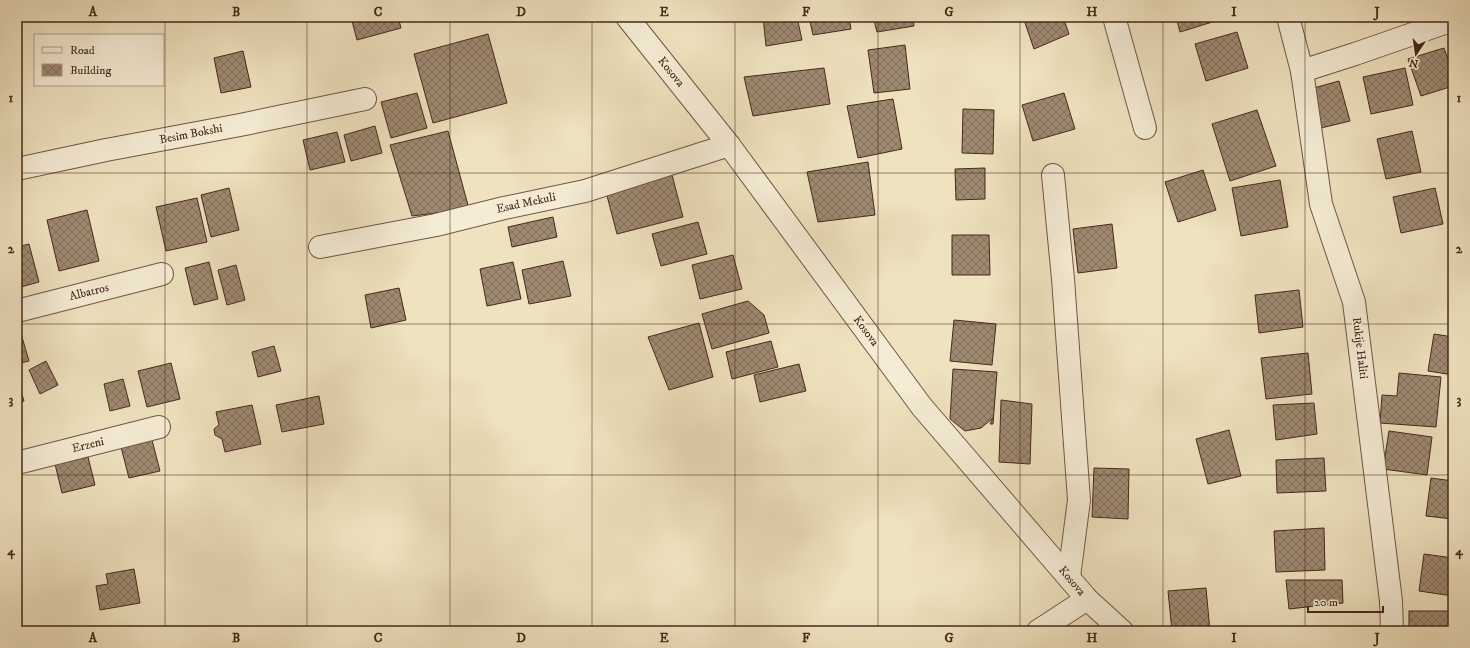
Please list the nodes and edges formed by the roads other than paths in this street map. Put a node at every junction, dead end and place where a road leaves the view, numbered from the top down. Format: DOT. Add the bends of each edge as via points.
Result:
graph roads {
  1 [pos="627,17"];
  2 [pos="1114,17"];
  3 [pos="1288,17"];
  4 [pos="1453,20"];
  5 [pos="1302,71"];
  6 [pos="364,100"];
  7 [pos="1145,128"];
  8 [pos="729,145"];
  9 [pos="17,169"];
  10 [pos="1053,175"];
  11 [pos="320,247"];
  12 [pos="162,274"];
  13 [pos="17,311"];
  14 [pos="159,427"];
  15 [pos="17,463"];
  16 [pos="1069,577"];
  17 [pos="1088,599"];
  18 [pos="1038,631"];
  19 [pos="1122,631"];
  20 [pos="1392,631"];
  1 -- 8 [label="street, Kosova"];
  2 -- 7 [label="street"];
  3 -- 5 [label="street, Rukije Haliti"];
  4 -- 5 [label="street"];
  5 -- 20 [label="street, Rukije Haliti" via="1321,204 1354,302 1391,601"];
  6 -- 9 [label="street, Besim Bokshi"];
  8 -- 11 [label="street, Esad Mekuli" via="585,191 436,225"];
  8 -- 16 [label="street, Kosova" via="922,406"];
  10 -- 16 [label="street" via="1079,500"];
  12 -- 13 [label="street, Albatros"];
  14 -- 15 [label="street, Erzeni"];
  16 -- 17 [label="street, Kosova"];
  17 -- 18 [label="street"];
  17 -- 19 [label="street, Kosova"];
}
